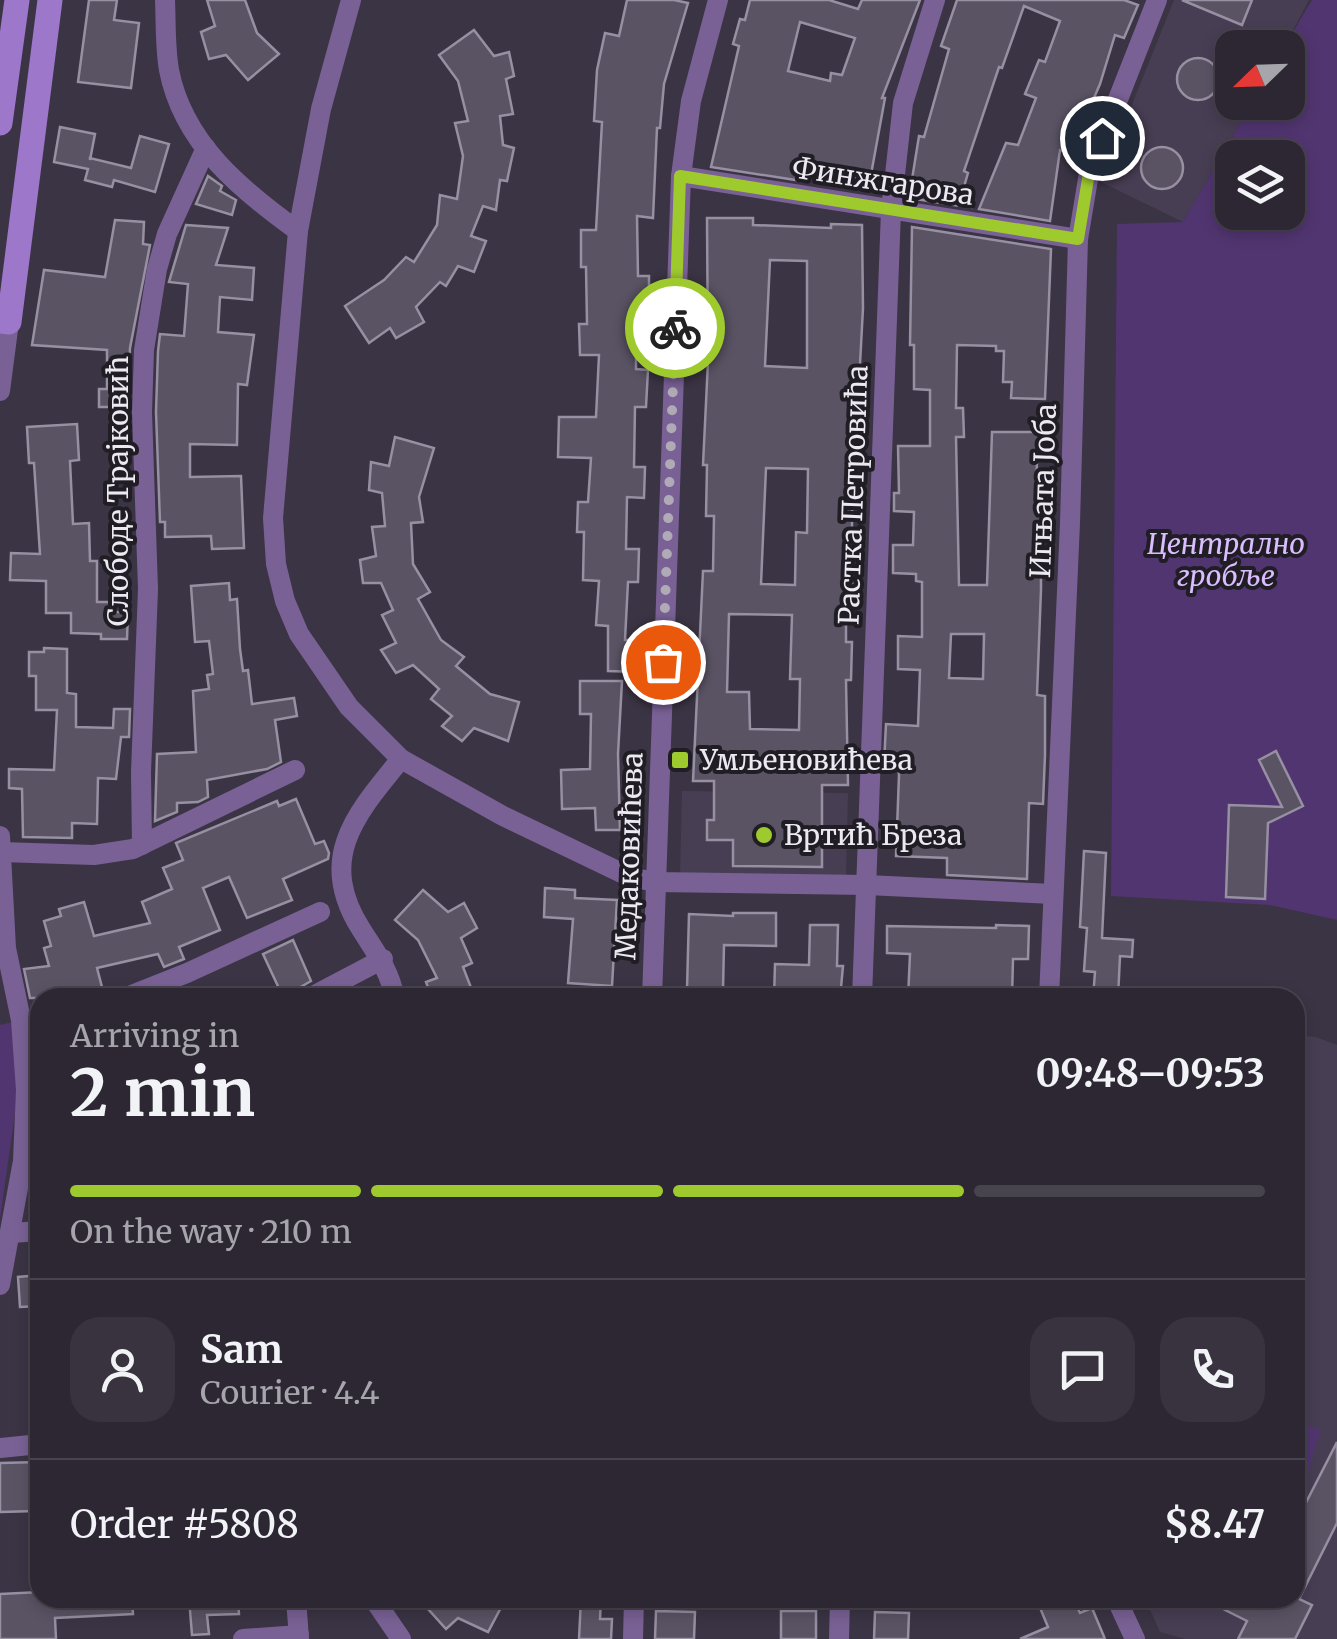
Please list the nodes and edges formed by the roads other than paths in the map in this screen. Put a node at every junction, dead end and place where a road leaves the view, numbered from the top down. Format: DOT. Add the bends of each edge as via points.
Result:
graph roads {
  1 [pos="17,0"];
  2 [pos="50,0"];
  3 [pos="165,0"];
  4 [pos="351,0"];
  5 [pos="718,0"];
  6 [pos="935,0"];
  7 [pos="1158,0"];
  8 [pos="0,123"];
  9 [pos="206,148"];
  10 [pos="680,176"];
  11 [pos="891,210"];
  12 [pos="298,230"];
  13 [pos="1078,239"];
  14 [pos="6,292"];
  15 [pos="4,321"];
  16 [pos="0,390"];
  17 [pos="401,758"];
  18 [pos="295,770"];
  19 [pos="0,836"];
  20 [pos="142,845"];
  21 [pos="1,852"];
  22 [pos="656,882"];
  23 [pos="868,885"];
  24 [pos="1053,894"];
  25 [pos="320,912"];
  26 [pos="3,941"];
  27 [pos="382,959"];
  28 [pos="149,988"];
  29 [pos="328,988"];
  30 [pos="392,988"];
  31 [pos="652,988"];
  32 [pos="863,988"];
  33 [pos="1049,988"];
  34 [pos="30,1019"];
  35 [pos="30,1231"];
  36 [pos="10,1233"];
  37 [pos="0,1285"];
  38 [pos="30,1445"];
  39 [pos="0,1448"];
  40 [pos="297,1608"];
  41 [pos="380,1608"];
  42 [pos="634,1608"];
  43 [pos="840,1608"];
  44 [pos="1121,1608"];
  45 [pos="299,1637"];
  46 [pos="244,1639"];
  47 [pos="401,1639"];
  48 [pos="632,1639"];
  49 [pos="839,1639"];
  50 [pos="1135,1639"];
  1 -- 8 [label="main road"];
  2 -- 14 [label="main road"];
  3 -- 9 [label="street" via="173,87"];
  4 -- 12 [label="street"];
  5 -- 10 [label="street, Медаковићева" via="691,100"];
  6 -- 11 [label="street, Растка Петровића" via="903,103"];
  7 -- 13 [label="street, Игњата Јоба" via="1089,173"];
  9 -- 12 [label="street" via="246,192"];
  9 -- 20 [label="street, Слободе Трајковић" via="167,234 144,350"];
  10 -- 11 [label="street, Финжгарова"];
  10 -- 22 [label="street, Медаковићева"];
  11 -- 13 [label="street, Финжгарова"];
  11 -- 23 [label="street, Растка Петровића"];
  12 -- 17 [label="street" via="273,518 276,564 292,617 317,663 348,707"];
  13 -- 24 [label="street, Игњата Јоба"];
  14 -- 15 [label="main road"];
  15 -- 16 [label="street"];
  17 -- 22 [label="street" via="503,816 630,877"];
  17 -- 27 [label="street" via="352,822 340,868 354,916"];
  18 -- 20 [label="street"];
  19 -- 21 [label="street"];
  20 -- 21 [label="street" via="94,855"];
  21 -- 26 [label="street"];
  22 -- 23 [label="street"];
  22 -- 31 [label="street, Медаковићева"];
  23 -- 24 [label="street"];
  23 -- 32 [label="street, Растка Петровића"];
  24 -- 33 [label="street, Игњата Јоба"];
  25 -- 28 [label="street"];
  26 -- 34 [label="street"];
  27 -- 29 [label="street"];
  27 -- 30 [label="street"];
  34 -- 36 [label="street" via="25,1132"];
  35 -- 36 [label="street"];
  36 -- 37 [label="street"];
  38 -- 39 [label="street"];
  40 -- 45 [label="street"];
  41 -- 47 [label="street"];
  42 -- 48 [label="street"];
  43 -- 49 [label="street"];
  44 -- 50 [label="street"];
  45 -- 46 [label="street"];
}
